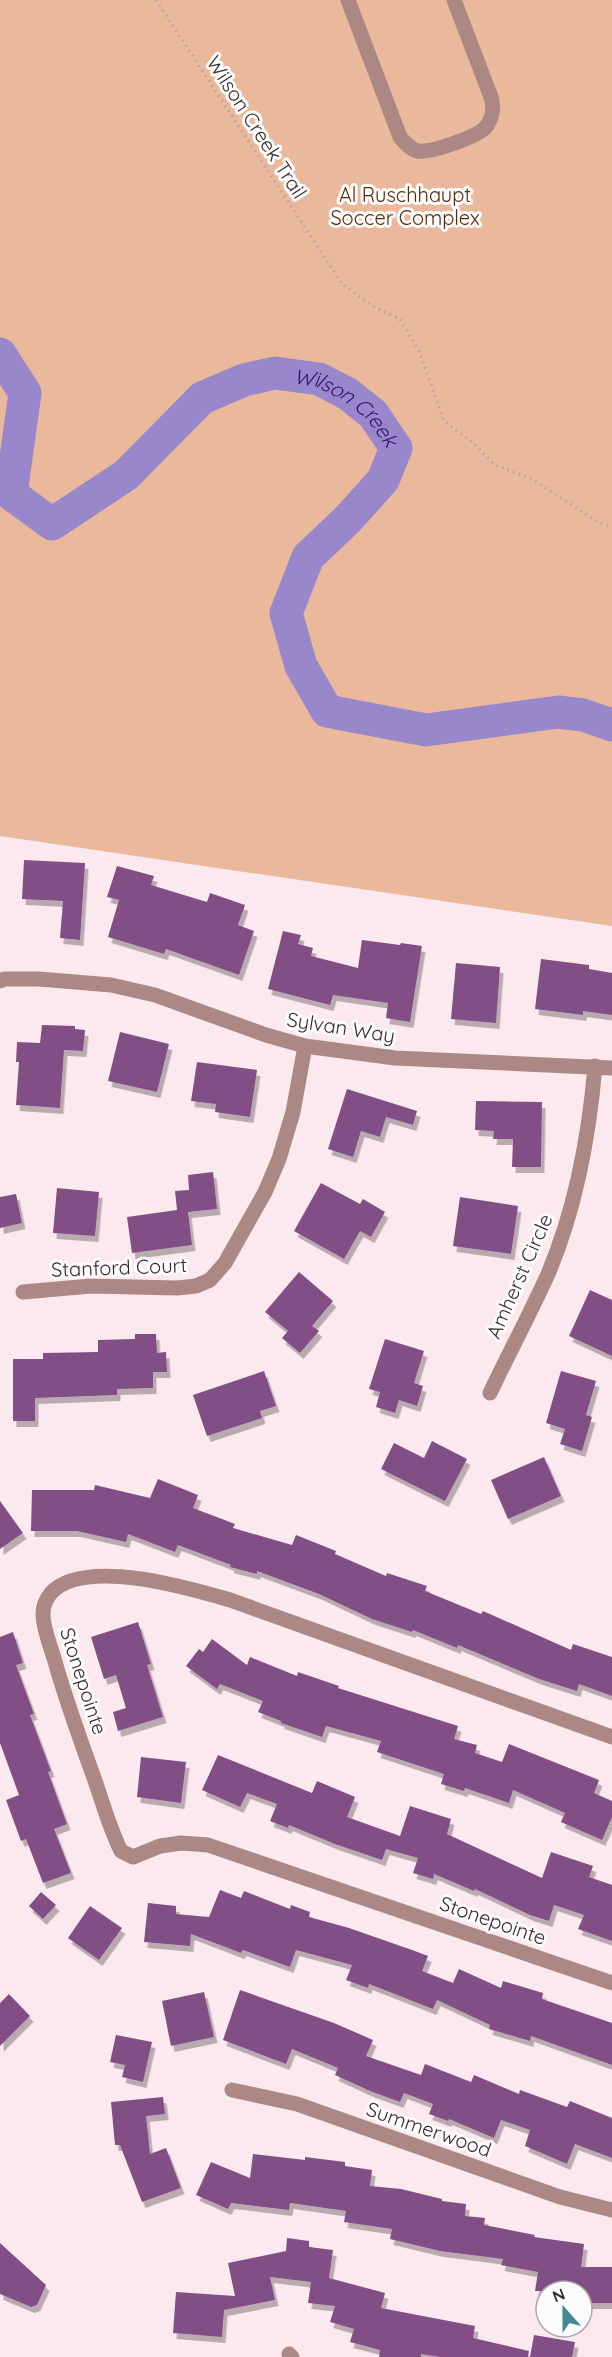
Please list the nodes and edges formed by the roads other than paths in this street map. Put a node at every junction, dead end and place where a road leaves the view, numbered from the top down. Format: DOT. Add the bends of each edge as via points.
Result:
graph roads {
  1 [pos="348,0"];
  2 [pos="454,0"];
  3 [pos="0,981"];
  4 [pos="305,1046"];
  5 [pos="595,1066"];
  6 [pos="612,1068"];
  7 [pos="23,1292"];
  8 [pos="490,1393"];
  9 [pos="612,1737"];
  10 [pos="612,1983"];
  11 [pos="231,2090"];
  12 [pos="612,2210"];
  1 -- 2 [label="street" via="400,137 411,148 428,151 478,133 492,113 491,97"];
  3 -- 4 [label="street, Sylvan Way" via="39,979 111,985 155,995"];
  4 -- 5 [label="street, Sylvan Way" via="395,1058"];
  4 -- 7 [label="street, Stanford Court" via="293,1112 279,1158 265,1192 225,1263 210,1280 177,1288 91,1286"];
  5 -- 6 [label="street, Sylvan Way"];
  5 -- 8 [label="street, Amherst Circle" via="587,1138 569,1216 547,1275"];
  9 -- 10 [label="street, Stonepointe" via="194,1589 88,1576 60,1586 44,1604 45,1628 61,1685 121,1851 133,1857 160,1846 208,1845"];
  11 -- 12 [label="street, Summerwood" via="297,2104 561,2197"];
}
